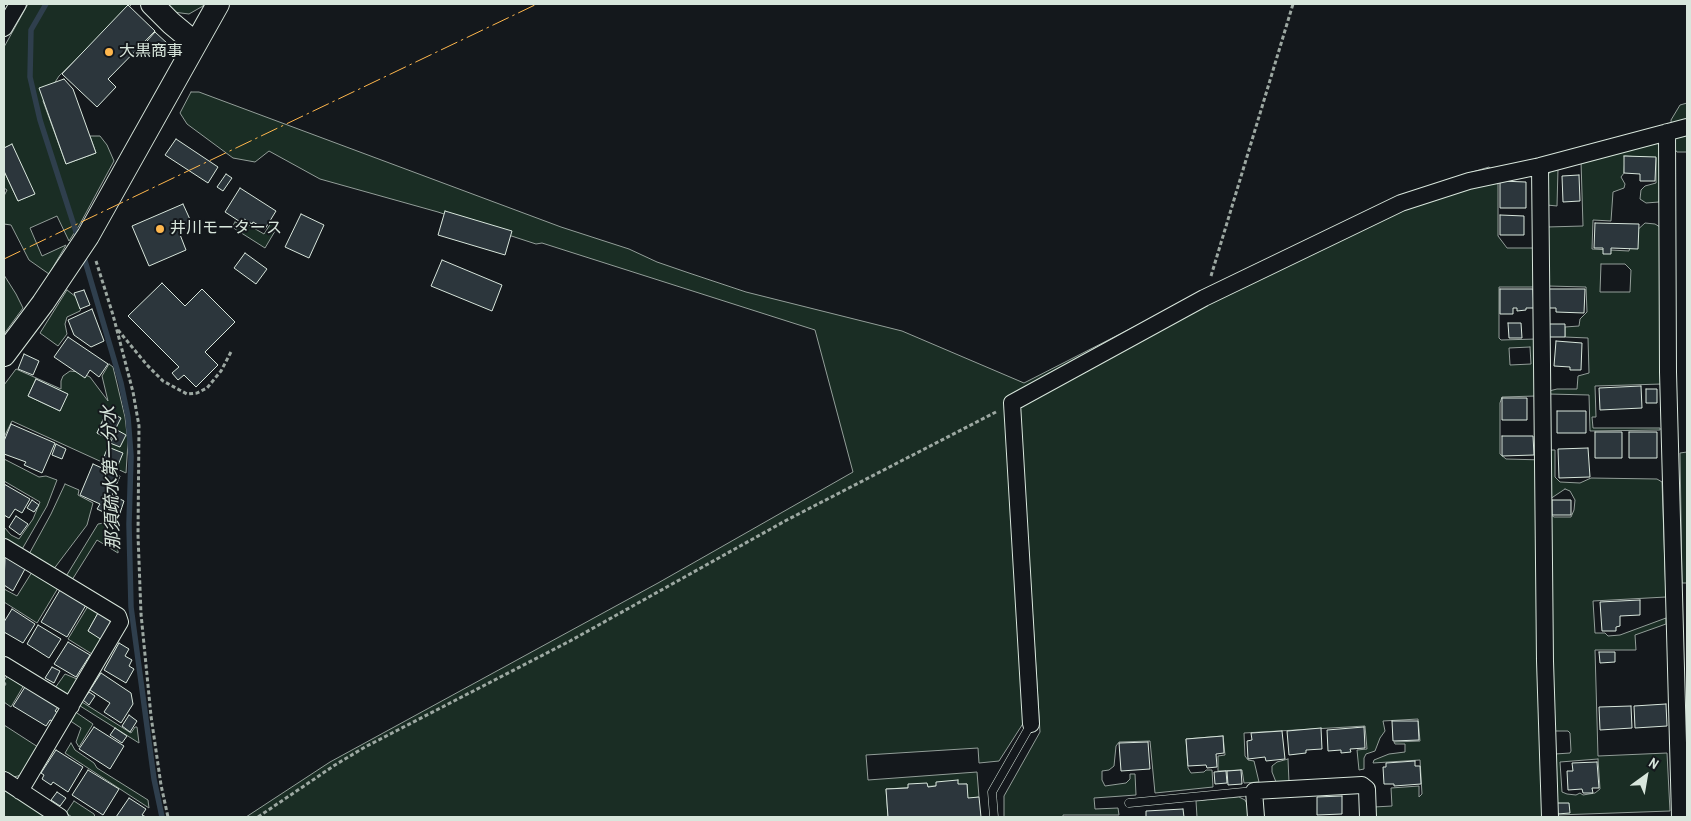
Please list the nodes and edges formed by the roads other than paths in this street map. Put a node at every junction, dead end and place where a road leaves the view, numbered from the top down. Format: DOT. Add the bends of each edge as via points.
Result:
graph roads {
  1 [pos="18,4"];
  2 [pos="152,4"];
  3 [pos="218,4"];
  4 [pos="4,28"];
  5 [pos="195,43"];
  6 [pos="1687,127"];
  7 [pos="1667,132"];
  8 [pos="1540,166"];
  9 [pos="4,355"];
  10 [pos="4,547"];
  11 [pos="4,665"];
  12 [pos="71,706"];
  13 [pos="1031,724"];
  14 [pos="4,780"];
  15 [pos="20,791"];
  16 [pos="1254,791"];
  17 [pos="1128,802"];
  18 [pos="60,817"];
  19 [pos="994,817"];
  20 [pos="1256,817"];
  21 [pos="1368,817"];
  22 [pos="1550,817"];
  23 [pos="1680,817"];
  1 -- 4 [label="street"];
  2 -- 5 [label="street"];
  3 -- 5 [label="street"];
  5 -- 9 [label="street" via="88,236"];
  6 -- 7 [label="street"];
  7 -- 8 [label="street"];
  7 -- 23 [label="street" via="1668,372"];
  8 -- 13 [label="street" via="1469,181 1401,203 1204,298 1012,403"];
  8 -- 22 [label="street"];
  10 -- 12 [label="street" via="118,616 120,622"];
  11 -- 12 [label="street"];
  12 -- 15 [label="street"];
  13 -- 19 [label="lane" via="992,792"];
  14 -- 15 [label="street"];
  15 -- 18 [label="street"];
  16 -- 17 [label="lane"];
  16 -- 20 [label="street"];
  16 -- 21 [label="street" via="1362,785 1367,790"];
}
